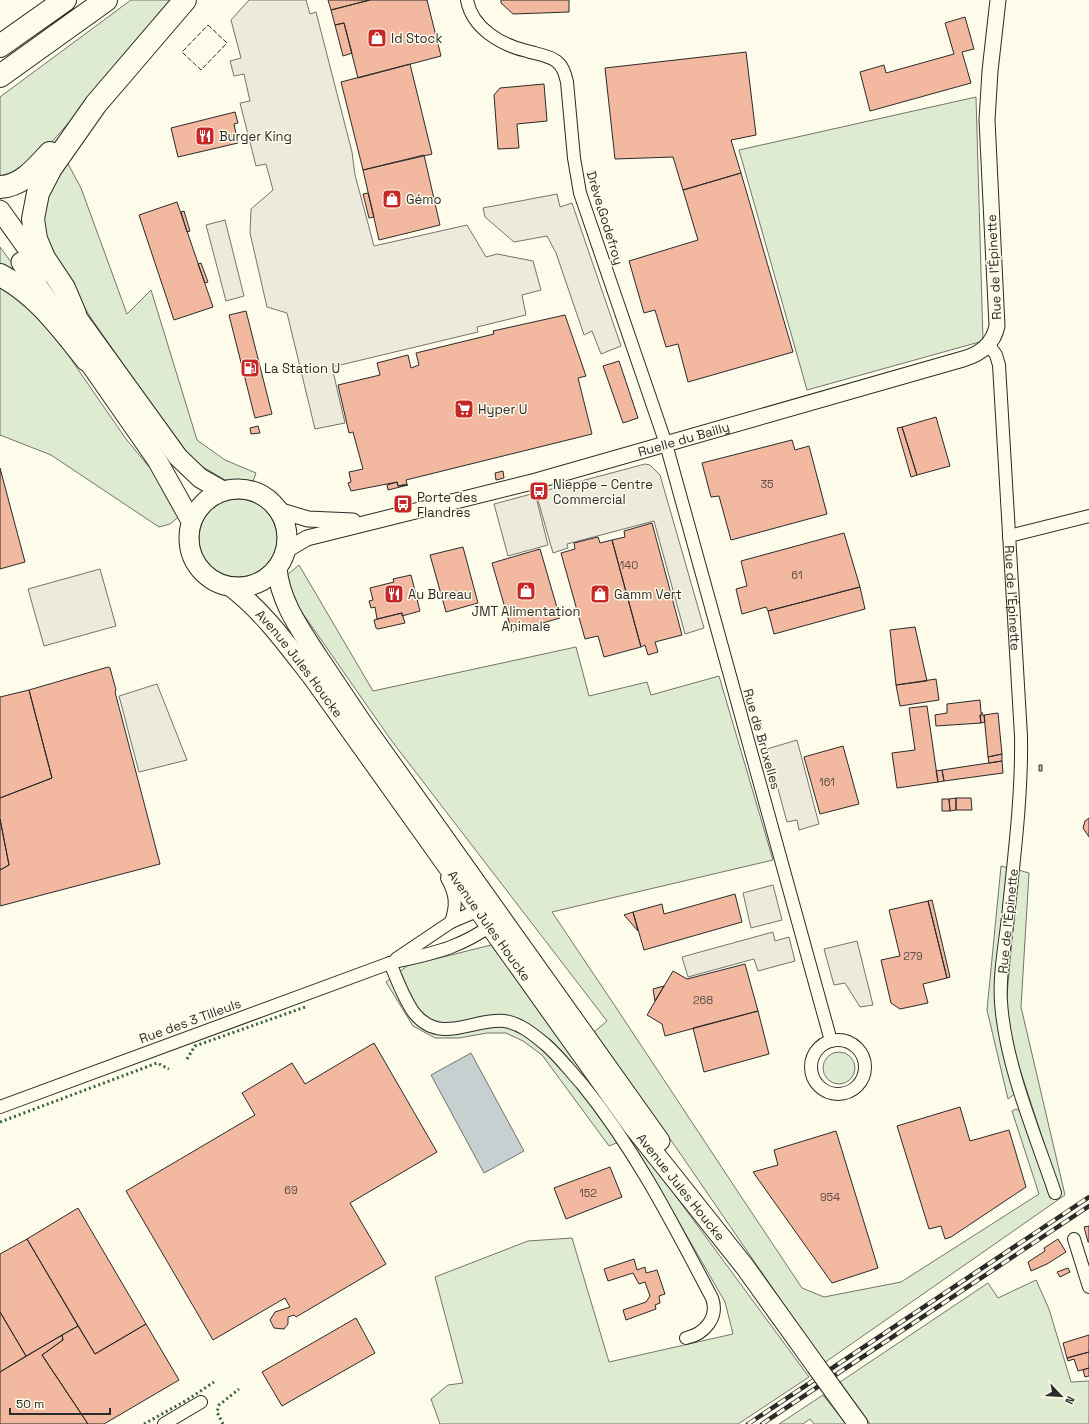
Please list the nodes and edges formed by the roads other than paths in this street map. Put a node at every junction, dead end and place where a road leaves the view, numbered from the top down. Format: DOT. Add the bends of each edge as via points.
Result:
graph roads {
  1 [pos="65,0"];
  2 [pos="106,0"];
  3 [pos="185,0"];
  4 [pos="467,0"];
  5 [pos="998,0"];
  6 [pos="0,46"];
  7 [pos="0,76"];
  8 [pos="96,104"];
  9 [pos="0,187"];
  10 [pos="0,210"];
  11 [pos="0,233"];
  12 [pos="0,275"];
  13 [pos="75,314"];
  14 [pos="989,345"];
  15 [pos="87,360"];
  16 [pos="666,444"];
  17 [pos="223,491"];
  18 [pos="278,510"];
  19 [pos="1089,516"];
  20 [pos="374,520"];
  21 [pos="191,521"];
  22 [pos="1009,536"];
  23 [pos="285,551"];
  24 [pos="277,568"];
  25 [pos="231,587"];
  26 [pos="415,821"];
  27 [pos="491,915"];
  28 [pos="451,922"];
  29 [pos="390,963"];
  30 [pos="831,1041"];
  31 [pos="0,1107"];
  32 [pos="1055,1193"];
  33 [pos="1074,1239"];
  34 [pos="1089,1287"];
  35 [pos="686,1338"];
  36 [pos="201,1402"];
  37 [pos="164,1424"];
  38 [pos="858,1424"];
  1 -- 6 [label="highway"];
  2 -- 7 [label="highway"];
  3 -- 8 [label="highway"];
  4 -- 16 [label="street, Drève Godefroy" via="473,17 494,37 516,48 551,58 564,71 580,193"];
  5 -- 14 [label="street, Rue de l'Épinette" via="987,109 997,319 996,333"];
  8 -- 9 [label="highway" via="31,174 17,183"];
  8 -- 13 [label="highway" via="46,176 34,210 34,229 39,247 64,288"];
  10 -- 13 [label="main road"];
  11 -- 15 [label="main road" via="47,298"];
  12 -- 15 [label="highway" via="22,288 39,303"];
  13 -- 17 [label="main road" via="178,458 200,478"];
  14 -- 16 [label="street, Ruelle du Bailly" via="962,360"];
  14 -- 22 [label="street, Rue de l'Épinette" via="996,354 999,365"];
  15 -- 21 [label="main road" via="157,460"];
  16 -- 20 [label="street, Ruelle du Bailly" via="536,481"];
  16 -- 30 [label="street, Rue de Bruxelles"];
  17 -- 18 [label="main road" via="250,491 269,500"];
  17 -- 21 [label="main road" via="204,503"];
  18 -- 20 [label="street, Ruelle du Bailly" via="316,520"];
  18 -- 23 [label="main road" via="287,533"];
  19 -- 22 [label="street"];
  20 -- 23 [label="street, Ruelle du Bailly" via="307,538"];
  21 -- 25 [label="main road" via="188,543 195,564 211,580"];
  22 -- 32 [label="street, Rue de l'Épinette" via="1021,753 1001,999 1010,1054"];
  23 -- 24 [label="main road"];
  24 -- 25 [label="main road" via="256,584"];
  24 -- 27 [label="main road, Avenue Jules Houcke" via="282,595 303,634"];
  25 -- 26 [label="main road, Avenue Jules Houcke" via="251,603 280,636"];
  26 -- 27 [label="main road, Avenue Jules Houcke"];
  26 -- 28 [label="street" via="454,892 456,906"];
  27 -- 28 [label="street, Rue des 3 Tilleuls"];
  27 -- 29 [label="street, Rue des 3 Tilleuls" via="455,947"];
  27 -- 38 [label="main road, Avenue Jules Houcke, bridge" via="710,1212 745,1266"];
  28 -- 29 [label="street, Rue des 3 Tilleuls"];
  29 -- 31 [label="street, Rue des 3 Tilleuls"];
  29 -- 35 [label="street" via="409,1006 419,1018 444,1029 495,1021 517,1025 550,1049 592,1098 650,1183 712,1298 714,1314 708,1326 698,1334"];
  30 -- 30 [label="street" via="815,1054 811,1064 812,1074 817,1084 825,1091 835,1094 846,1093 855,1089 861,1081 865,1072 865,1062 854,1046 841,1040"];
  33 -- 34 [label="street"];
  36 -- 37 [label="street"];
}
